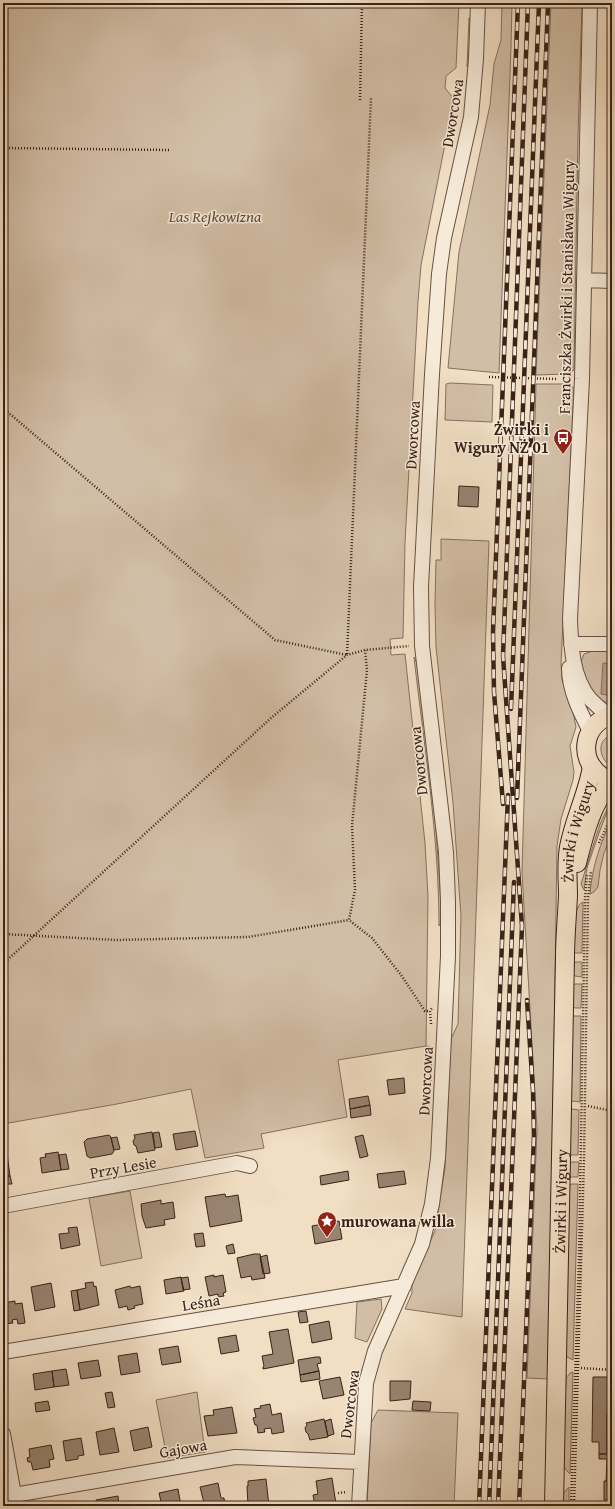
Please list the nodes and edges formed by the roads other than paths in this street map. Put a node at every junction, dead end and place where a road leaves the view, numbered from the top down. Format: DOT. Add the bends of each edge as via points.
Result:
graph roads {
  1 [pos="478,3"];
  2 [pos="590,3"];
  3 [pos="584,280"];
  4 [pos="612,281"];
  5 [pos="571,644"];
  6 [pos="612,644"];
  7 [pos="610,716"];
  8 [pos="590,731"];
  9 [pos="592,767"];
  10 [pos="612,780"];
  11 [pos="568,896"];
  12 [pos="250,1166"];
  13 [pos="3,1206"];
  14 [pos="404,1286"];
  15 [pos="3,1352"];
  16 [pos="6,1432"];
  17 [pos="360,1462"];
  18 [pos="15,1500"];
  19 [pos="359,1506"];
  20 [pos="554,1506"];
  1 -- 14 [label="street, Dworcowa" via="471,117 444,238 439,274 421,587 422,646 446,852 448,956 442,1093 436,1182 432,1204 422,1244"];
  2 -- 3 [label="street, Franciszka Żwirki i Stanisława Wigury"];
  3 -- 4 [label="street"];
  3 -- 5 [label="street, Franciszka Żwirki i Stanisława Wigury"];
  5 -- 6 [label="street"];
  5 -- 7 [label="street" via="582,686 590,698"];
  5 -- 8 [label="street" via="571,683"];
  7 -- 8 [label="main road" via="598,722"];
  8 -- 9 [label="main road" via="586,749"];
  9 -- 10 [label="main road"];
  9 -- 11 [label="main road, Żwirki i Wigury" via="569,847"];
  10 -- 11 [label="main road, Żwirki i Wigury" via="604,789 593,812"];
  11 -- 20 [label="main road, Żwirki i Wigury"];
  12 -- 13 [label="street, Przy Lesie" via="237,1164"];
  14 -- 15 [label="street, Leśna"];
  14 -- 17 [label="street, Dworcowa" via="375,1351 368,1374"];
  16 -- 18 [label="street"];
  17 -- 18 [label="street, Gajowa" via="235,1457"];
  17 -- 19 [label="street, Dworcowa"];
}
